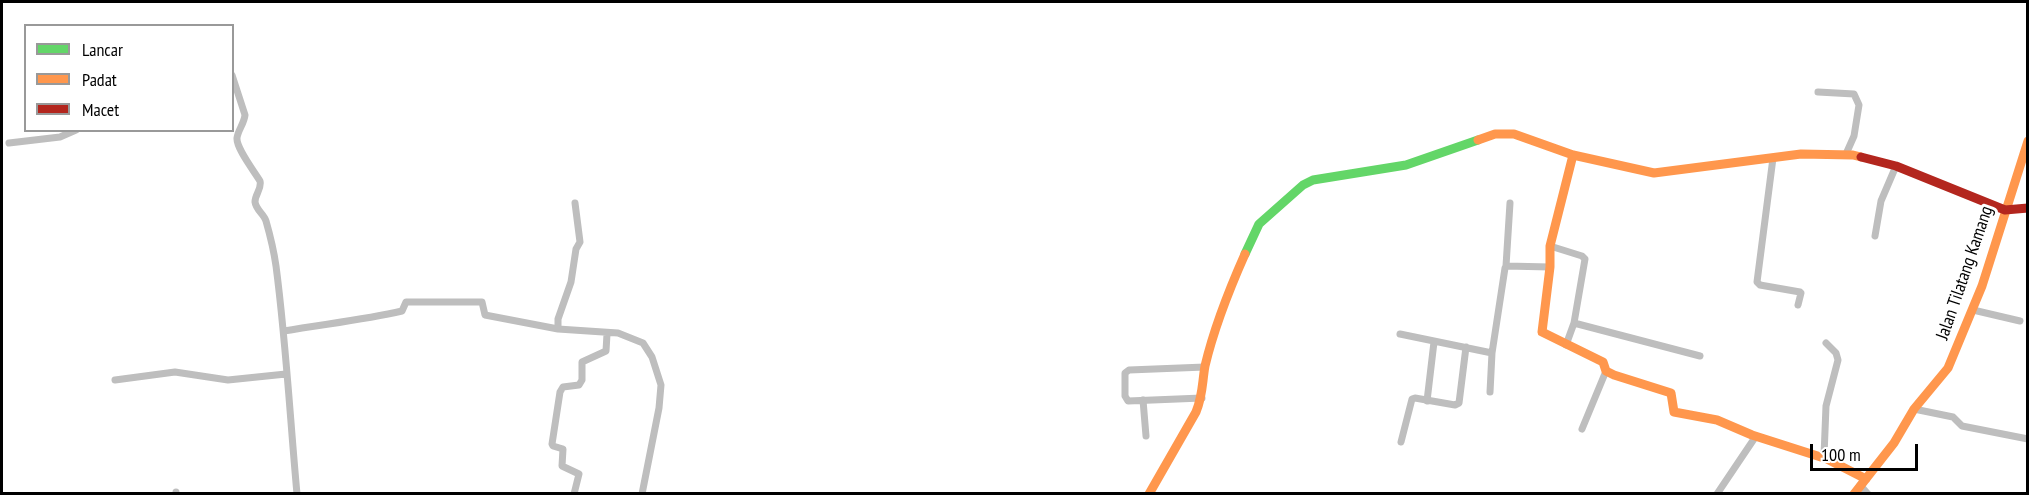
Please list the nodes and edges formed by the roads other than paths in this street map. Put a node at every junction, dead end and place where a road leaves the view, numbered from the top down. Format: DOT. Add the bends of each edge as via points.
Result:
graph roads {
  1 [pos="234,81"];
  2 [pos="1818,92"];
  3 [pos="234,125"];
  4 [pos="242,125"];
  5 [pos="71,132"];
  6 [pos="2028,141"];
  7 [pos="9,143"];
  8 [pos="1846,154"];
  9 [pos="1573,155"];
  10 [pos="1773,158"];
  11 [pos="1896,166"];
  12 [pos="575,203"];
  13 [pos="1510,204"];
  14 [pos="2028,208"];
  15 [pos="2005,210"];
  16 [pos="1875,236"];
  17 [pos="1550,246"];
  18 [pos="1506,266"];
  19 [pos="1550,267"];
  20 [pos="1798,305"];
  21 [pos="1973,310"];
  22 [pos="2020,321"];
  23 [pos="1575,323"];
  24 [pos="558,329"];
  25 [pos="284,331"];
  26 [pos="607,334"];
  27 [pos="1400,334"];
  28 [pos="1434,342"];
  29 [pos="1826,343"];
  30 [pos="1566,345"];
  31 [pos="1466,347"];
  32 [pos="1492,353"];
  33 [pos="1700,356"];
  34 [pos="1205,367"];
  35 [pos="1606,371"];
  36 [pos="286,374"];
  37 [pos="115,380"];
  38 [pos="1490,392"];
  39 [pos="1202,398"];
  40 [pos="1143,400"];
  41 [pos="1427,401"];
  42 [pos="1914,409"];
  43 [pos="1582,429"];
  44 [pos="1146,436"];
  45 [pos="1756,436"];
  46 [pos="2028,439"];
  47 [pos="1401,442"];
  48 [pos="1824,456"];
  49 [pos="1860,486"];
  50 [pos="297,494"];
  51 [pos="574,494"];
  52 [pos="642,494"];
  53 [pos="1149,494"];
  54 [pos="1717,494"];
  55 [pos="1868,494"];
  1 -- 4 [label="street" via="245,115"];
  2 -- 8 [label="street" via="1854,94 1858,100 1854,136"];
  3 -- 4 [label="street"];
  4 -- 25 [label="street" via="237,141 261,184 255,204 266,220 276,263"];
  5 -- 7 [label="street"];
  6 -- 15 [label="street, Jalan Tilatang Kamang"];
  8 -- 10 [label="street"];
  8 -- 11 [label="street"];
  9 -- 10 [label="street" via="1654,173"];
  9 -- 17 [label="street"];
  9 -- 34 [label="street" via="1501,133 1406,165 1308,182 1259,224 1229,289"];
  10 -- 20 [label="street" via="1757,282 1800,292"];
  11 -- 15 [label="street"];
  11 -- 16 [label="street" via="1881,201"];
  12 -- 24 [label="street" via="580,242"];
  13 -- 18 [label="street"];
  14 -- 15 [label="street"];
  15 -- 21 [label="street, Jalan Tilatang Kamang"];
  17 -- 19 [label="street"];
  17 -- 23 [label="street" via="1585,259"];
  18 -- 19 [label="street"];
  18 -- 32 [label="street"];
  19 -- 30 [label="street" via="1542,332"];
  21 -- 22 [label="street"];
  21 -- 42 [label="street, Jalan Tilatang Kamang" via="1948,368"];
  23 -- 30 [label="street"];
  23 -- 33 [label="street"];
  24 -- 25 [label="street" via="485,315 482,302 406,302 402,311 362,321"];
  24 -- 26 [label="street"];
  25 -- 36 [label="street"];
  26 -- 51 [label="street" via="606,351 581,363 579,385 563,387 560,392 552,444 563,449 562,466 579,474"];
  26 -- 52 [label="street" via="618,333 643,343 661,385"];
  27 -- 28 [label="street"];
  28 -- 31 [label="street"];
  28 -- 41 [label="street"];
  29 -- 48 [label="street" via="1838,360 1826,406"];
  30 -- 35 [label="street" via="1605,364"];
  31 -- 32 [label="street"];
  31 -- 41 [label="street" via="1459,403"];
  32 -- 38 [label="street"];
  34 -- 39 [label="street"];
  34 -- 40 [label="street" via="1129,370 1125,373 1125,396 1128,400"];
  35 -- 43 [label="street"];
  35 -- 45 [label="street" via="1671,393 1674,412 1709,418"];
  36 -- 37 [label="street" via="228,380 175,372"];
  36 -- 50 [label="street"];
  39 -- 40 [label="street"];
  39 -- 53 [label="street"];
  40 -- 44 [label="street"];
  41 -- 47 [label="street" via="1410,401"];
  42 -- 46 [label="street" via="1953,417 1962,426"];
  42 -- 49 [label="street, Jalan Tilatang Kamang" via="1894,444"];
  45 -- 48 [label="street"];
  45 -- 54 [label="street"];
  48 -- 49 [label="street"];
  49 -- 55 [label="street"];
}
